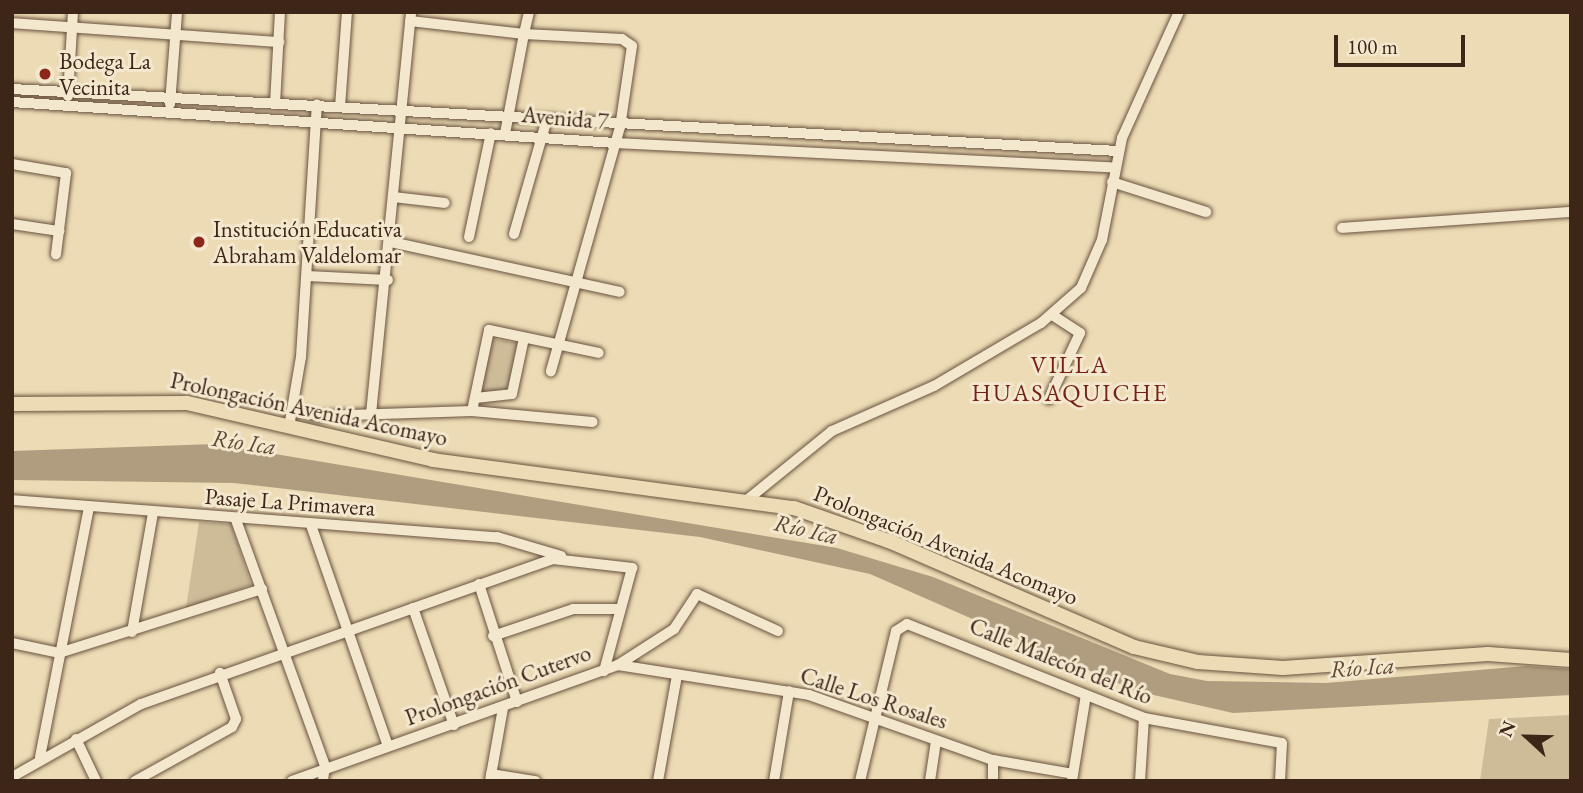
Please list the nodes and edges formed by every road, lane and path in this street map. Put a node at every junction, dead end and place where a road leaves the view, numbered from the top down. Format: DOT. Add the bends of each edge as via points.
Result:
graph roads {
  1 [pos="73,12"];
  2 [pos="177,12"];
  3 [pos="281,12"];
  4 [pos="347,12"];
  5 [pos="529,12"];
  6 [pos="1179,12"];
  7 [pos="410,17"];
  8 [pos="12,23"];
  9 [pos="72,28"];
  10 [pos="524,34"];
  11 [pos="175,35"];
  12 [pos="279,42"];
  13 [pos="12,89"];
  14 [pos="68,92"];
  15 [pos="170,98"];
  16 [pos="12,102"];
  17 [pos="275,104"];
  18 [pos="317,105"];
  19 [pos="67,106"];
  20 [pos="340,107"];
  21 [pos="401,110"];
  22 [pos="169,114"];
  23 [pos="510,114"];
  24 [pos="547,119"];
  25 [pos="316,125"];
  26 [pos="620,127"];
  27 [pos="399,129"];
  28 [pos="491,133"];
  29 [pos="505,134"];
  30 [pos="544,136"];
  31 [pos="615,143"];
  32 [pos="1119,151"];
  33 [pos="12,164"];
  34 [pos="1114,167"];
  35 [pos="1112,182"];
  36 [pos="394,197"];
  37 [pos="445,202"];
  38 [pos="1206,212"];
  39 [pos="1571,212"];
  40 [pos="12,224"];
  41 [pos="1342,228"];
  42 [pos="59,231"];
  43 [pos="514,234"];
  44 [pos="469,237"];
  45 [pos="391,242"];
  46 [pos="56,254"];
  47 [pos="307,276"];
  48 [pos="388,280"];
  49 [pos="574,283"];
  50 [pos="620,292"];
  51 [pos="1052,315"];
  52 [pos="524,338"];
  53 [pos="558,344"];
  54 [pos="599,353"];
  55 [pos="551,371"];
  56 [pos="475,398"];
  57 [pos="1049,399"];
  58 [pos="12,404"];
  59 [pos="293,410"];
  60 [pos="472,411"];
  61 [pos="371,414"];
  62 [pos="592,422"];
  63 [pos="289,427"];
  64 [pos="12,500"];
  65 [pos="747,500"];
  66 [pos="89,508"];
  67 [pos="153,513"];
  68 [pos="236,520"];
  69 [pos="310,525"];
  70 [pos="563,557"];
  71 [pos="479,584"];
  72 [pos="262,589"];
  73 [pos="413,608"];
  74 [pos="620,609"];
  75 [pos="349,631"];
  76 [pos="778,631"];
  77 [pos="132,632"];
  78 [pos="493,636"];
  79 [pos="12,643"];
  80 [pos="286,652"];
  81 [pos="59,653"];
  82 [pos="1571,660"];
  83 [pos="618,665"];
  84 [pos="604,671"];
  85 [pos="220,673"];
  86 [pos="677,674"];
  87 [pos="789,691"];
  88 [pos="1086,695"];
  89 [pos="517,702"];
  90 [pos="503,708"];
  91 [pos="873,718"];
  92 [pos="1144,718"];
  93 [pos="454,725"];
  94 [pos="76,739"];
  95 [pos="936,741"];
  96 [pos="388,746"];
  97 [pos="40,757"];
  98 [pos="993,760"];
  99 [pos="325,766"];
  100 [pos="12,777"];
  101 [pos="491,777"];
  102 [pos="1073,778"];
  103 [pos="96,781"];
  104 [pos="135,781"];
  105 [pos="292,781"];
  106 [pos="323,781"];
  107 [pos="535,781"];
  108 [pos="658,781"];
  109 [pos="774,781"];
  110 [pos="860,781"];
  111 [pos="930,781"];
  112 [pos="993,781"];
  113 [pos="1140,781"];
  114 [pos="1280,781"];
  1 -- 9 [label="street"];
  2 -- 11 [label="street"];
  3 -- 12 [label="street"];
  4 -- 20 [label="street"];
  5 -- 10 [label="street"];
  6 -- 32 [label="street"];
  7 -- 10 [label="street"];
  7 -- 21 [label="street"];
  8 -- 9 [label="street"];
  9 -- 11 [label="street"];
  9 -- 14 [label="street"];
  10 -- 23 [label="street"];
  10 -- 26 [label="street" via="628,41"];
  11 -- 12 [label="street"];
  11 -- 15 [label="street"];
  12 -- 17 [label="street"];
  13 -- 14 [label="street, Avenida 7"];
  14 -- 15 [label="street, Avenida 7"];
  14 -- 19 [label="street"];
  15 -- 17 [label="street, Avenida 7"];
  15 -- 22 [label="street"];
  16 -- 19 [label="street, Avenida 7"];
  17 -- 18 [label="street, Avenida 7"];
  18 -- 20 [label="street, Avenida 7"];
  18 -- 25 [label="street"];
  19 -- 22 [label="street, Avenida 7"];
  20 -- 21 [label="street, Avenida 7"];
  21 -- 23 [label="street, Avenida 7"];
  21 -- 27 [label="street"];
  22 -- 25 [label="street, Avenida 7"];
  23 -- 24 [label="street, Avenida 7"];
  23 -- 29 [label="street"];
  24 -- 26 [label="street, Avenida 7"];
  24 -- 30 [label="street"];
  25 -- 27 [label="street, Avenida 7"];
  25 -- 47 [label="street"];
  26 -- 31 [label="street"];
  26 -- 32 [label="street, Avenida 7"];
  27 -- 28 [label="street, Avenida 7"];
  27 -- 36 [label="street"];
  28 -- 29 [label="street, Avenida 7"];
  28 -- 44 [label="street"];
  29 -- 30 [label="street, Avenida 7"];
  30 -- 31 [label="street, Avenida 7"];
  30 -- 43 [label="street"];
  31 -- 34 [label="street, Avenida 7"];
  31 -- 49 [label="street"];
  32 -- 34 [label="street"];
  33 -- 42 [label="street" via="66,173"];
  34 -- 35 [label="street"];
  35 -- 38 [label="street"];
  35 -- 51 [label="street" via="1087,278"];
  36 -- 37 [label="street"];
  36 -- 45 [label="street"];
  39 -- 41 [label="street"];
  40 -- 42 [label="street"];
  42 -- 46 [label="street"];
  45 -- 48 [label="street"];
  45 -- 49 [label="street" via="485,258"];
  47 -- 48 [label="street"];
  47 -- 59 [label="street"];
  48 -- 61 [label="street"];
  49 -- 50 [label="street"];
  49 -- 53 [label="street"];
  51 -- 57 [label="street" via="1080,333"];
  51 -- 65 [label="street" via="906,401 832,431"];
  52 -- 53 [label="street"];
  52 -- 56 [label="street" via="512,394"];
  52 -- 56 [label="street" via="489,330"];
  53 -- 54 [label="street"];
  53 -- 55 [label="street"];
  56 -- 60 [label="street"];
  58 -- 63 [label="main road, Prolongación Avenida Acomayo" via="153,399"];
  59 -- 61 [label="street"];
  59 -- 63 [label="street"];
  60 -- 61 [label="street"];
  60 -- 62 [label="street"];
  63 -- 65 [label="main road, Prolongación Avenida Acomayo" via="433,460"];
  64 -- 66 [label="street, Pasaje La Primavera"];
  65 -- 82 [label="main road, Prolongación Avenida Acomayo" via="848,525 1173,658 1283,668 1488,654"];
  66 -- 67 [label="street, Pasaje La Primavera"];
  66 -- 81 [label="street"];
  67 -- 68 [label="street, Pasaje La Primavera"];
  67 -- 77 [label="street"];
  68 -- 69 [label="street, Pasaje La Primavera"];
  68 -- 72 [label="street"];
  69 -- 70 [label="street, Pasaje La Primavera" via="496,537"];
  69 -- 75 [label="street"];
  70 -- 71 [label="street"];
  70 -- 74 [label="street, Pasaje La Primavera" via="631,566"];
  71 -- 73 [label="street"];
  71 -- 78 [label="street"];
  72 -- 77 [label="street"];
  72 -- 80 [label="street"];
  73 -- 75 [label="street"];
  73 -- 93 [label="street"];
  74 -- 78 [label="street" via="573,609"];
  74 -- 84 [label="street"];
  75 -- 80 [label="street"];
  75 -- 96 [label="street"];
  76 -- 83 [label="street, Prolongación Cutervo" via="696,596 674,629"];
  77 -- 81 [label="street"];
  78 -- 89 [label="street"];
  79 -- 81 [label="street"];
  80 -- 85 [label="street"];
  80 -- 99 [label="street"];
  81 -- 97 [label="street"];
  83 -- 84 [label="street, Prolongación Cutervo"];
  83 -- 86 [label="street, Calle Los Rosales"];
  84 -- 89 [label="street, Prolongación Cutervo"];
  85 -- 94 [label="street"];
  85 -- 104 [label="street" via="236,719 232,727"];
  86 -- 87 [label="street, Calle Los Rosales"];
  86 -- 108 [label="street"];
  87 -- 91 [label="street, Calle Los Rosales"];
  87 -- 109 [label="street"];
  88 -- 91 [label="street, Calle Malecón del Río" via="903,625"];
  88 -- 92 [label="street, Calle Malecón del Río"];
  88 -- 102 [label="street"];
  89 -- 90 [label="street, Prolongación Cutervo"];
  90 -- 93 [label="street, Prolongación Cutervo"];
  90 -- 101 [label="street"];
  91 -- 95 [label="street, Calle Los Rosales"];
  91 -- 110 [label="street"];
  92 -- 113 [label="street"];
  92 -- 114 [label="street, Calle Malecón del Río" via="1282,743"];
  93 -- 96 [label="street, Prolongación Cutervo"];
  94 -- 97 [label="street"];
  94 -- 103 [label="street"];
  95 -- 98 [label="street, Calle Los Rosales"];
  95 -- 111 [label="street"];
  96 -- 99 [label="street, Prolongación Cutervo"];
  97 -- 100 [label="street"];
  98 -- 102 [label="street, Calle Los Rosales"];
  98 -- 112 [label="street"];
  99 -- 105 [label="street, Prolongación Cutervo"];
  99 -- 106 [label="street"];
  101 -- 107 [label="street"];
}
